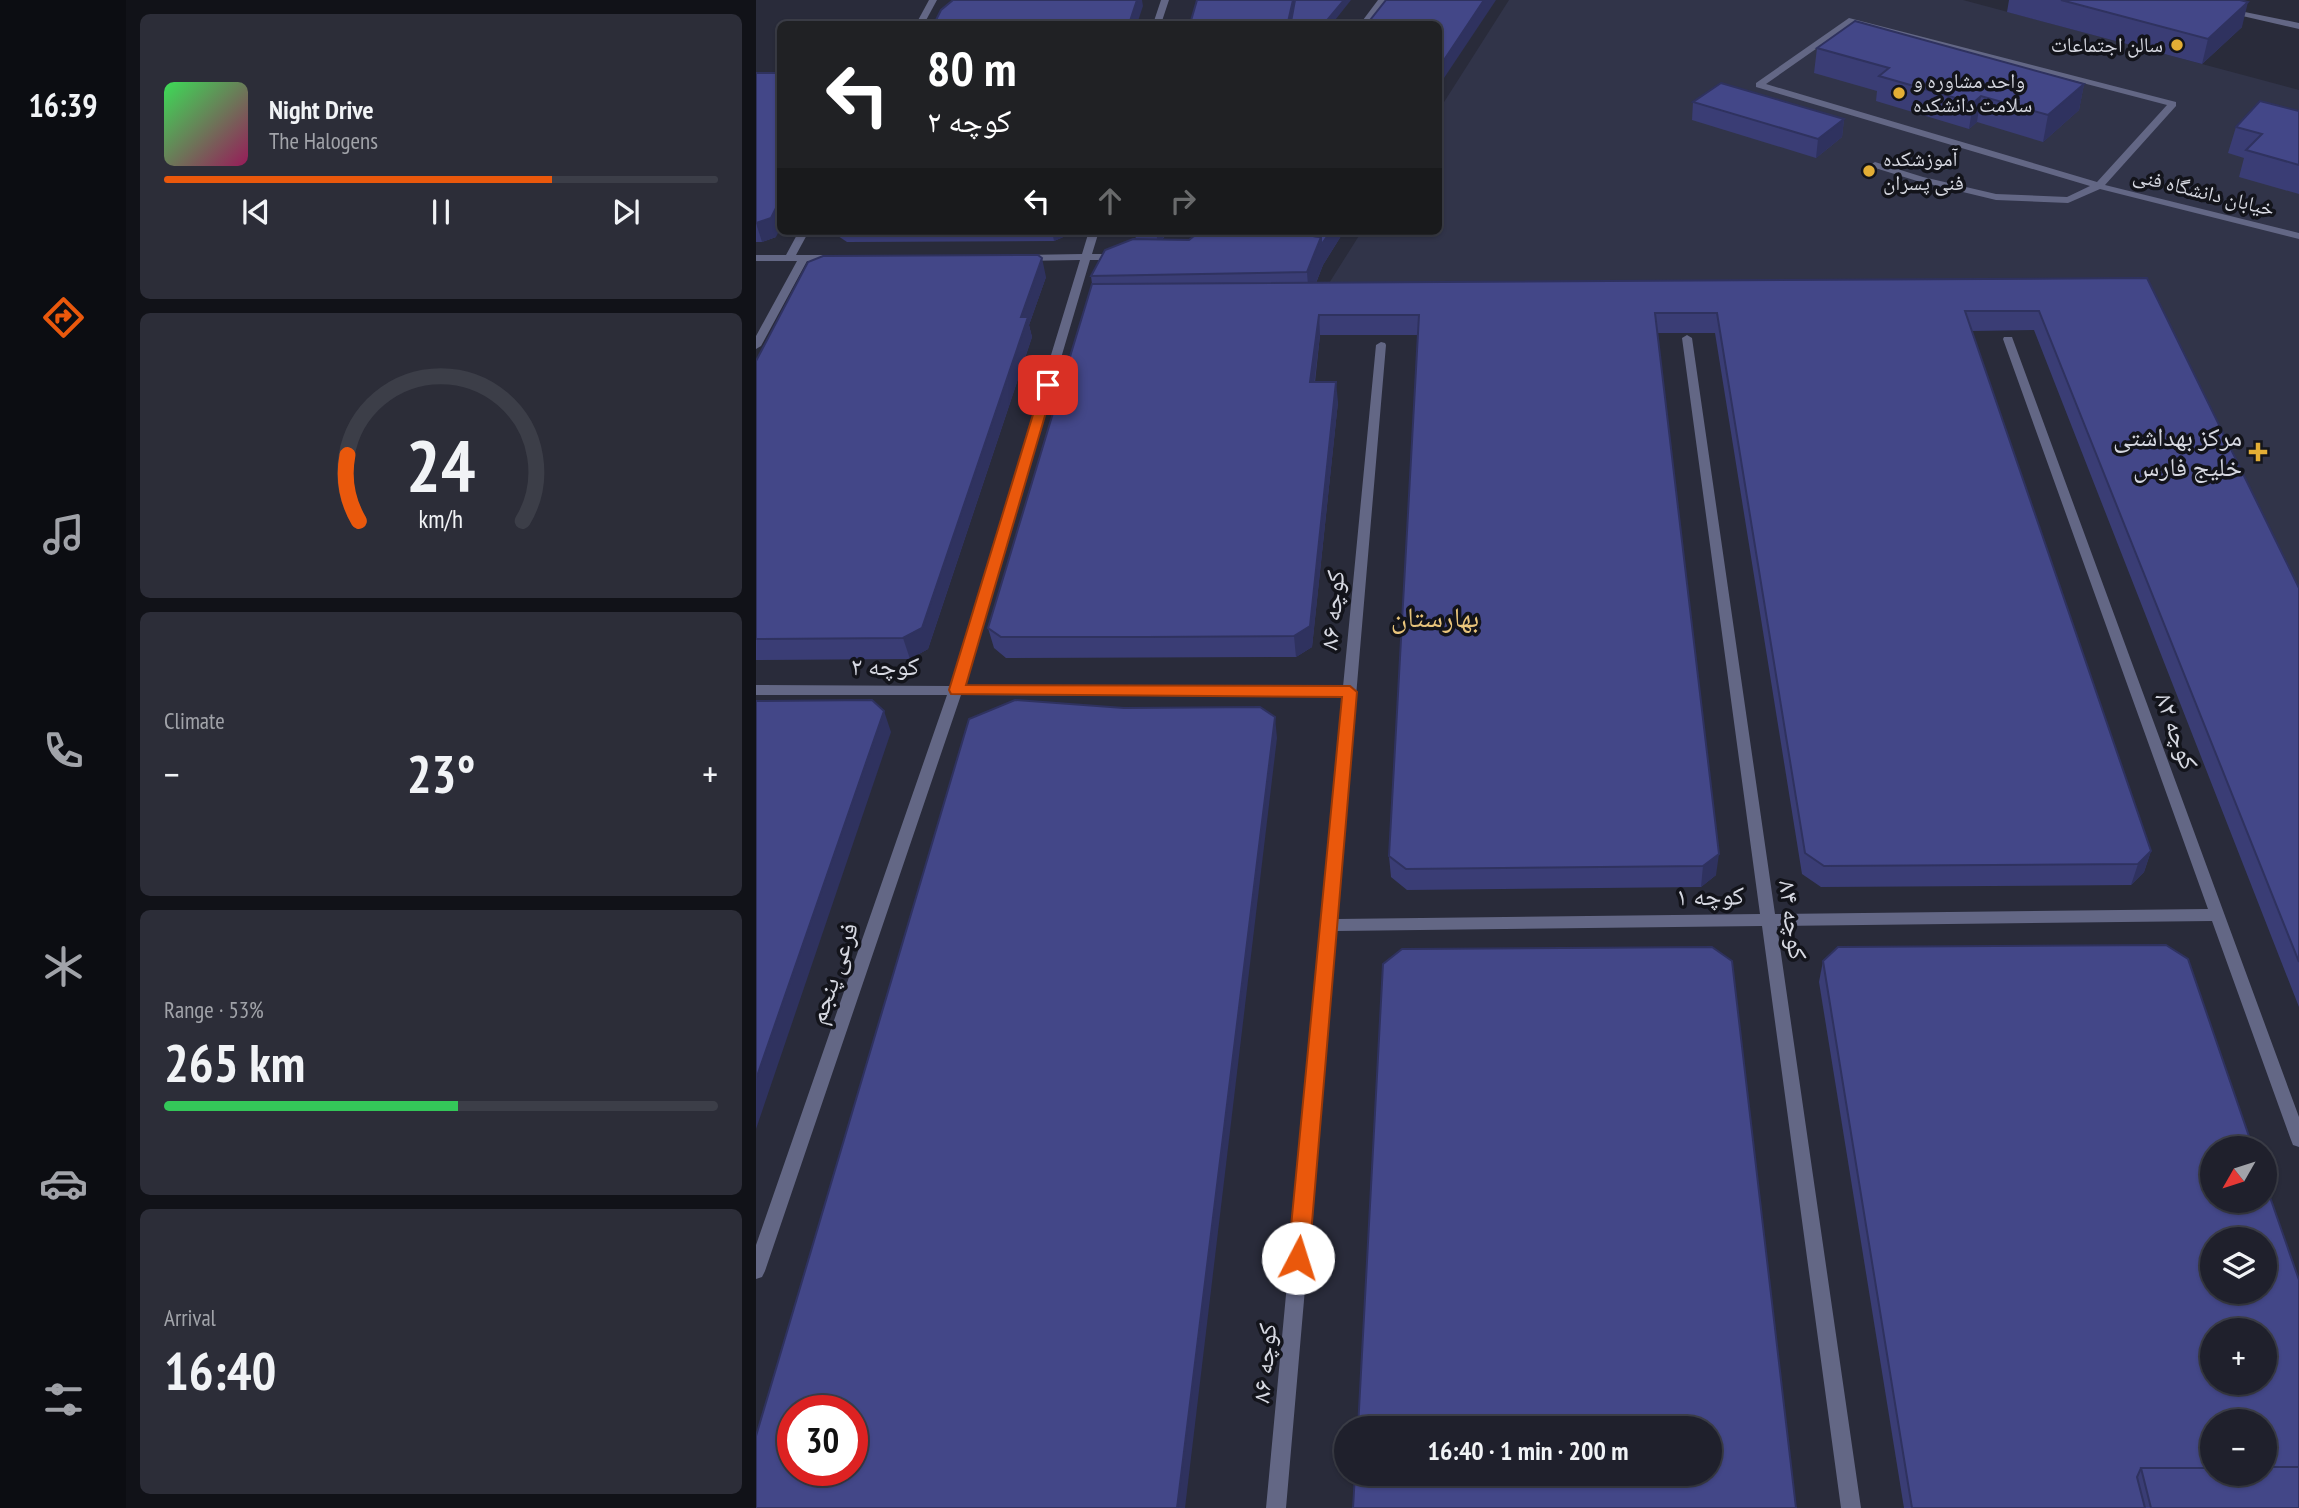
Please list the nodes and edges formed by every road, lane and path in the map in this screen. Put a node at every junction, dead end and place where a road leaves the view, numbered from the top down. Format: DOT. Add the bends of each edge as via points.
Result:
graph roads {
  1 [pos="933,0"];
  2 [pos="1165,0"];
  3 [pos="1382,0"];
  4 [pos="2223,9"];
  5 [pos="922,21"];
  6 [pos="1158,21"];
  7 [pos="1366,21"];
  8 [pos="2299,26"];
  9 [pos="1875,165"];
  10 [pos="2099,186"];
  11 [pos="802,235"];
  12 [pos="1093,235"];
  13 [pos="2299,236"];
  14 [pos="1126,257"];
  15 [pos="756,258"];
  16 [pos="789,258"];
  17 [pos="804,258"];
  18 [pos="844,258"];
  19 [pos="1005,258"];
  20 [pos="1086,258"];
  21 [pos="1687,338"];
  22 [pos="2008,339"];
  23 [pos="1381,345"];
  24 [pos="756,346"];
  25 [pos="756,690"];
  26 [pos="956,690"];
  27 [pos="1350,692"];
  28 [pos="2218,915"];
  29 [pos="1769,920"];
  30 [pos="1328,925"];
  31 [pos="2299,1140"];
  32 [pos="756,1271"];
  33 [pos="1276,1508"];
  34 [pos="1851,1508"];
  1 -- 5 [label="street"];
  2 -- 6 [label="street"];
  3 -- 7 [label="street"];
  4 -- 8 [label="street"];
  9 -- 10 [label="street, خیابان دانشگاه فنی" via="1996,197 2068,200"];
  10 -- 10 [label="street, خیابان دانشگاه فنی" via="2060,174 1759,85 1852,20 2173,104"];
  10 -- 13 [label="street, خیابان دانشگاه فنی"];
  11 -- 16 [label="street"];
  12 -- 20 [label="street, فرعی پنجم"];
  14 -- 20 [label="street"];
  15 -- 16 [label="street"];
  16 -- 17 [label="street"];
  17 -- 18 [label="street"];
  17 -- 24 [label="street"];
  19 -- 20 [label="street"];
  20 -- 26 [label="street, فرعی پنجم"];
  21 -- 29 [label="street, کوچه ۸۴"];
  22 -- 28 [label="street, کوچه ۸۲"];
  23 -- 27 [label="street, کوچه ۸۶"];
  25 -- 26 [label="street, کوچه ۲"];
  26 -- 27 [label="street, کوچه ۲"];
  26 -- 32 [label="street, فرعی پنجم"];
  27 -- 30 [label="street, کوچه ۸۶"];
  28 -- 29 [label="street, کوچه ۱"];
  28 -- 31 [label="street, کوچه ۸۲"];
  29 -- 30 [label="street, کوچه ۱"];
  29 -- 34 [label="street, کوچه ۸۴"];
  30 -- 33 [label="street, کوچه ۸۶"];
}
